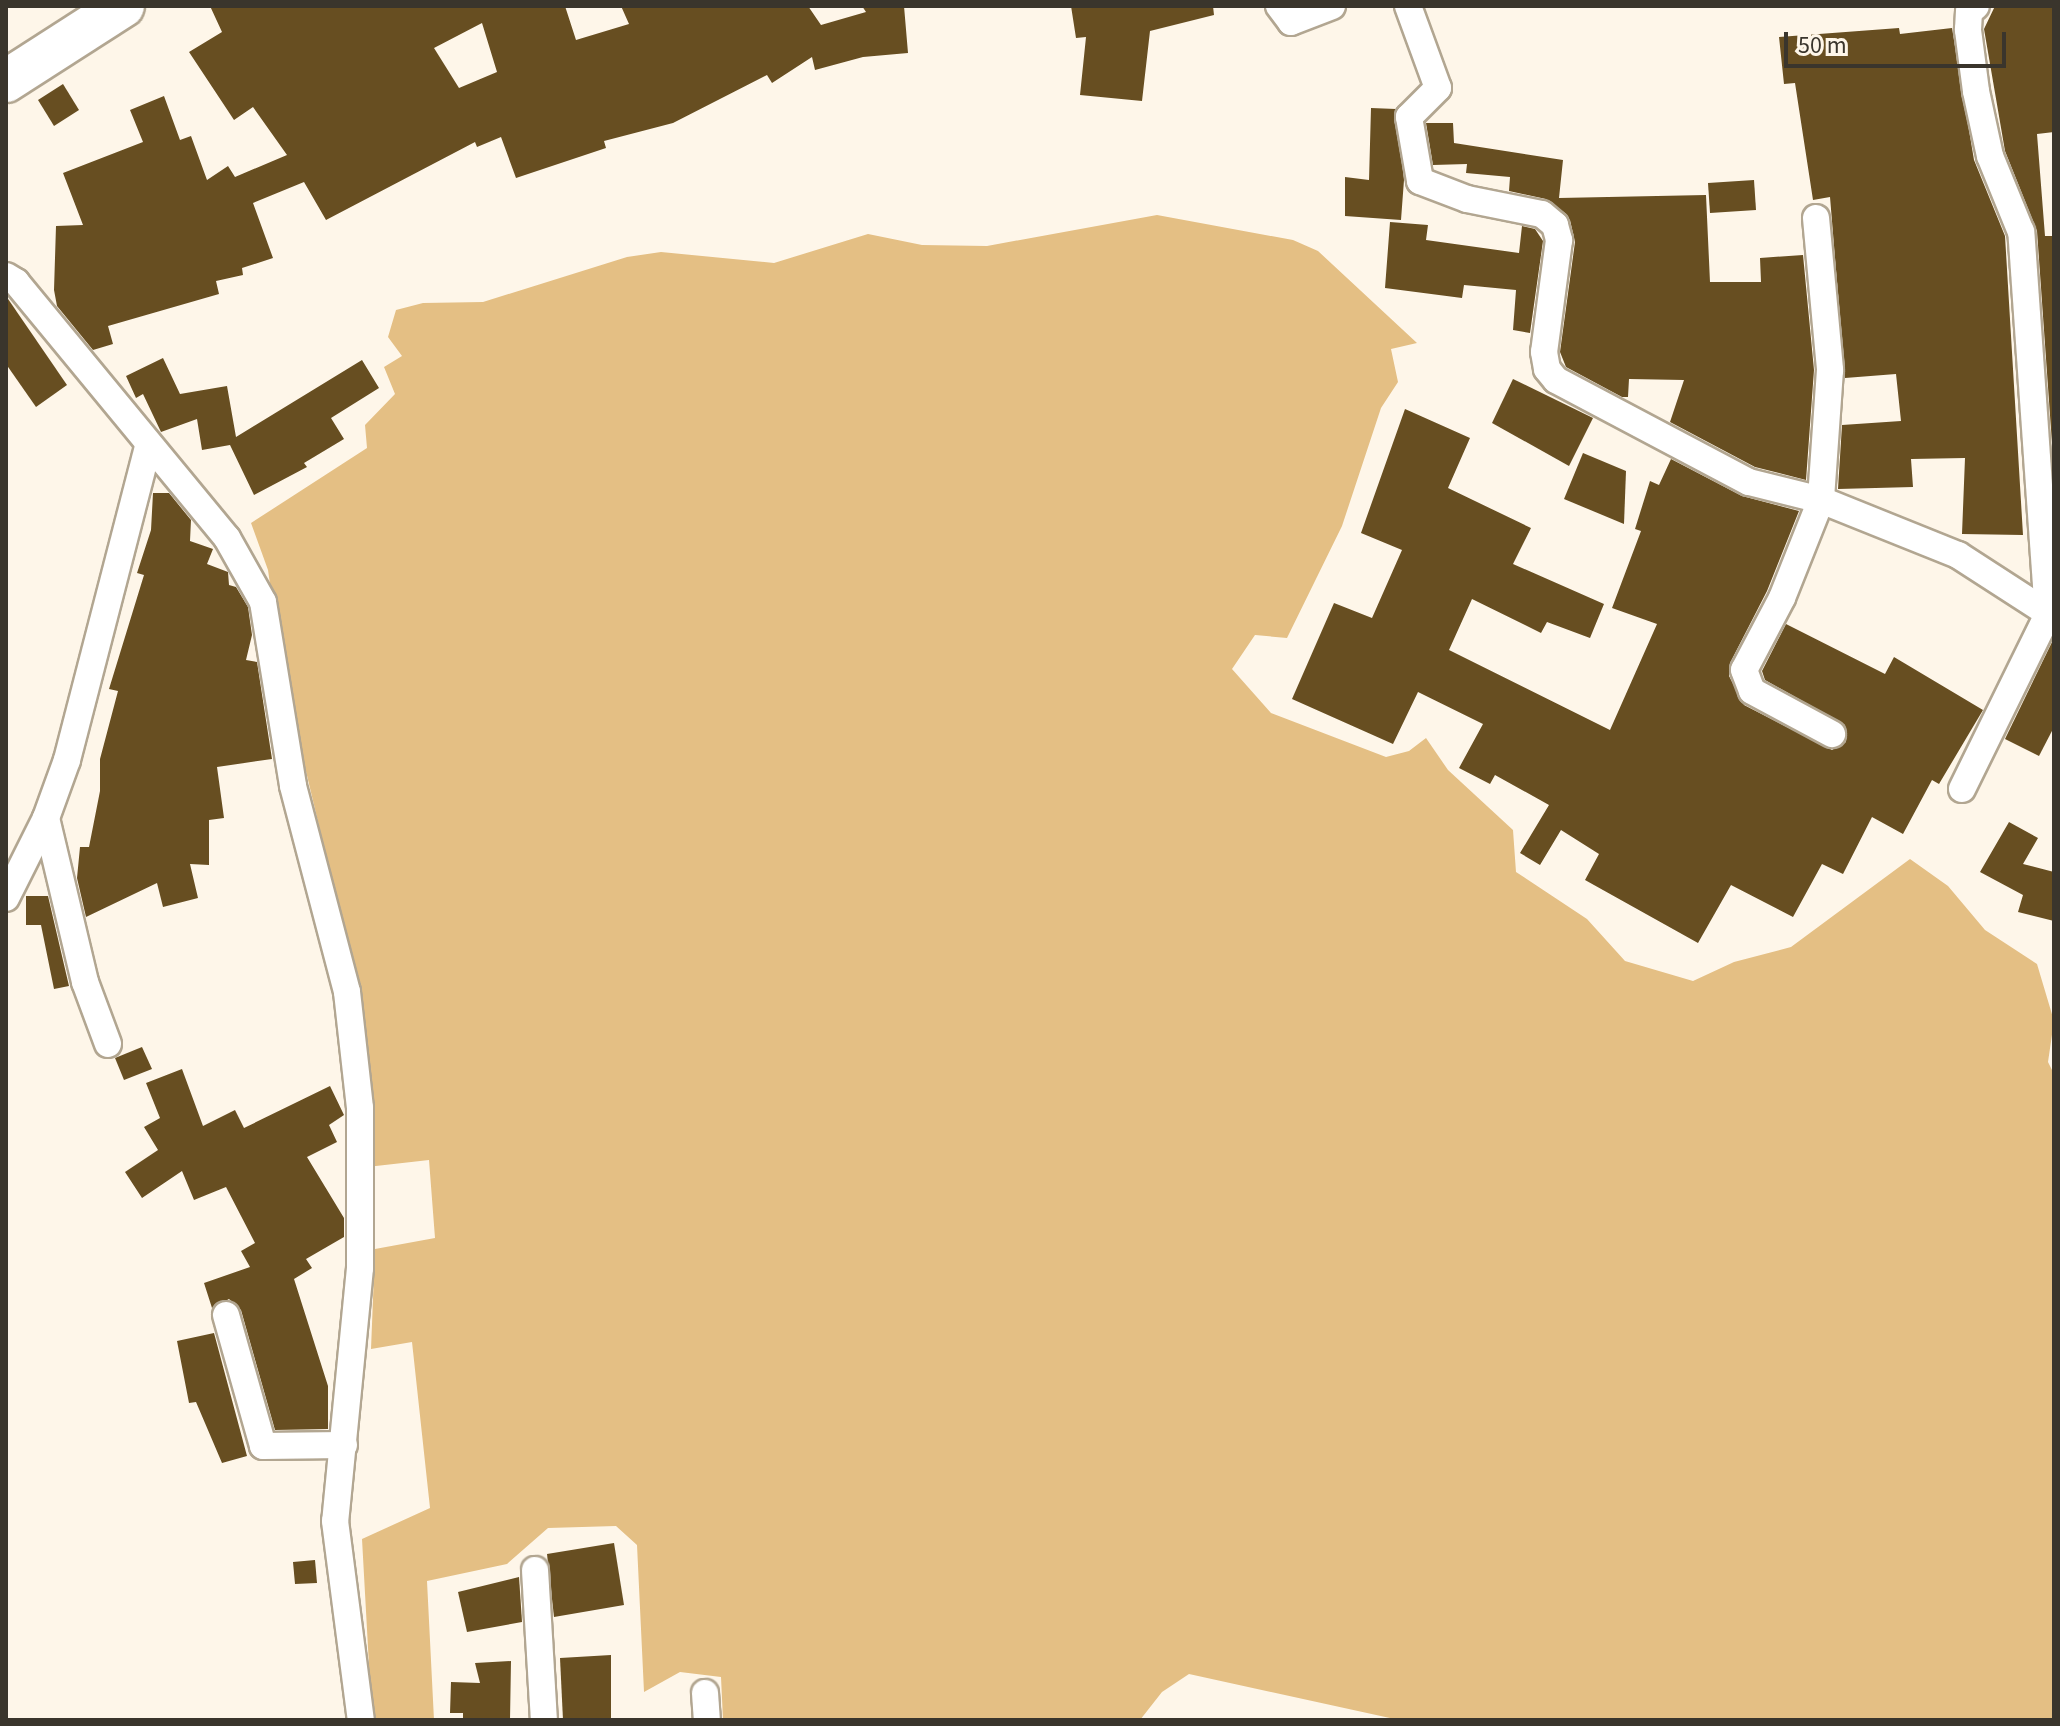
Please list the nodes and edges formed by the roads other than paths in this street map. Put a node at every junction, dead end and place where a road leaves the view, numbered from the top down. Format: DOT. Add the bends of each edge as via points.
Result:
graph roads {
  1 [pos="123,6"];
  2 [pos="1279,6"];
  3 [pos="1332,6"];
  4 [pos="1408,6"];
  5 [pos="1976,6"];
  6 [pos="6,81"];
  7 [pos="1816,218"];
  8 [pos="6,276"];
  9 [pos="148,446"];
  10 [pos="1821,500"];
  11 [pos="2051,615"];
  12 [pos="1832,734"];
  13 [pos="1962,789"];
  14 [pos="46,818"];
  15 [pos="6,898"];
  16 [pos="108,1044"];
  17 [pos="226,1315"];
  18 [pos="344,1445"];
  19 [pos="535,1570"];
  20 [pos="705,1693"];
  21 [pos="361,1720"];
  22 [pos="544,1720"];
  23 [pos="707,1720"];
  1 -- 6 [label="main road"];
  2 -- 3 [label="street" via="1291,22"];
  4 -- 10 [label="street" via="1438,88 1409,117 1420,181 1467,199 1542,214 1555,225 1559,240 1544,352 1556,380 1749,482"];
  5 -- 11 [label="street" via="1969,12 1968,30 1976,91 1990,156 2021,232"];
  7 -- 10 [label="street" via="1830,370"];
  8 -- 9 [label="street"];
  9 -- 14 [label="street" via="93,674"];
  9 -- 18 [label="street" via="227,538 263,602 293,786 347,992 360,1108 360,1254"];
  10 -- 11 [label="street" via="1958,555"];
  10 -- 12 [label="street" via="1782,598 1744,670 1752,691"];
  11 -- 13 [label="street"];
  14 -- 15 [label="street"];
  14 -- 16 [label="street" via="85,982"];
  17 -- 18 [label="street" via="263,1446"];
  18 -- 21 [label="street" via="337,1559"];
  19 -- 22 [label="street"];
  20 -- 23 [label="street"];
}
